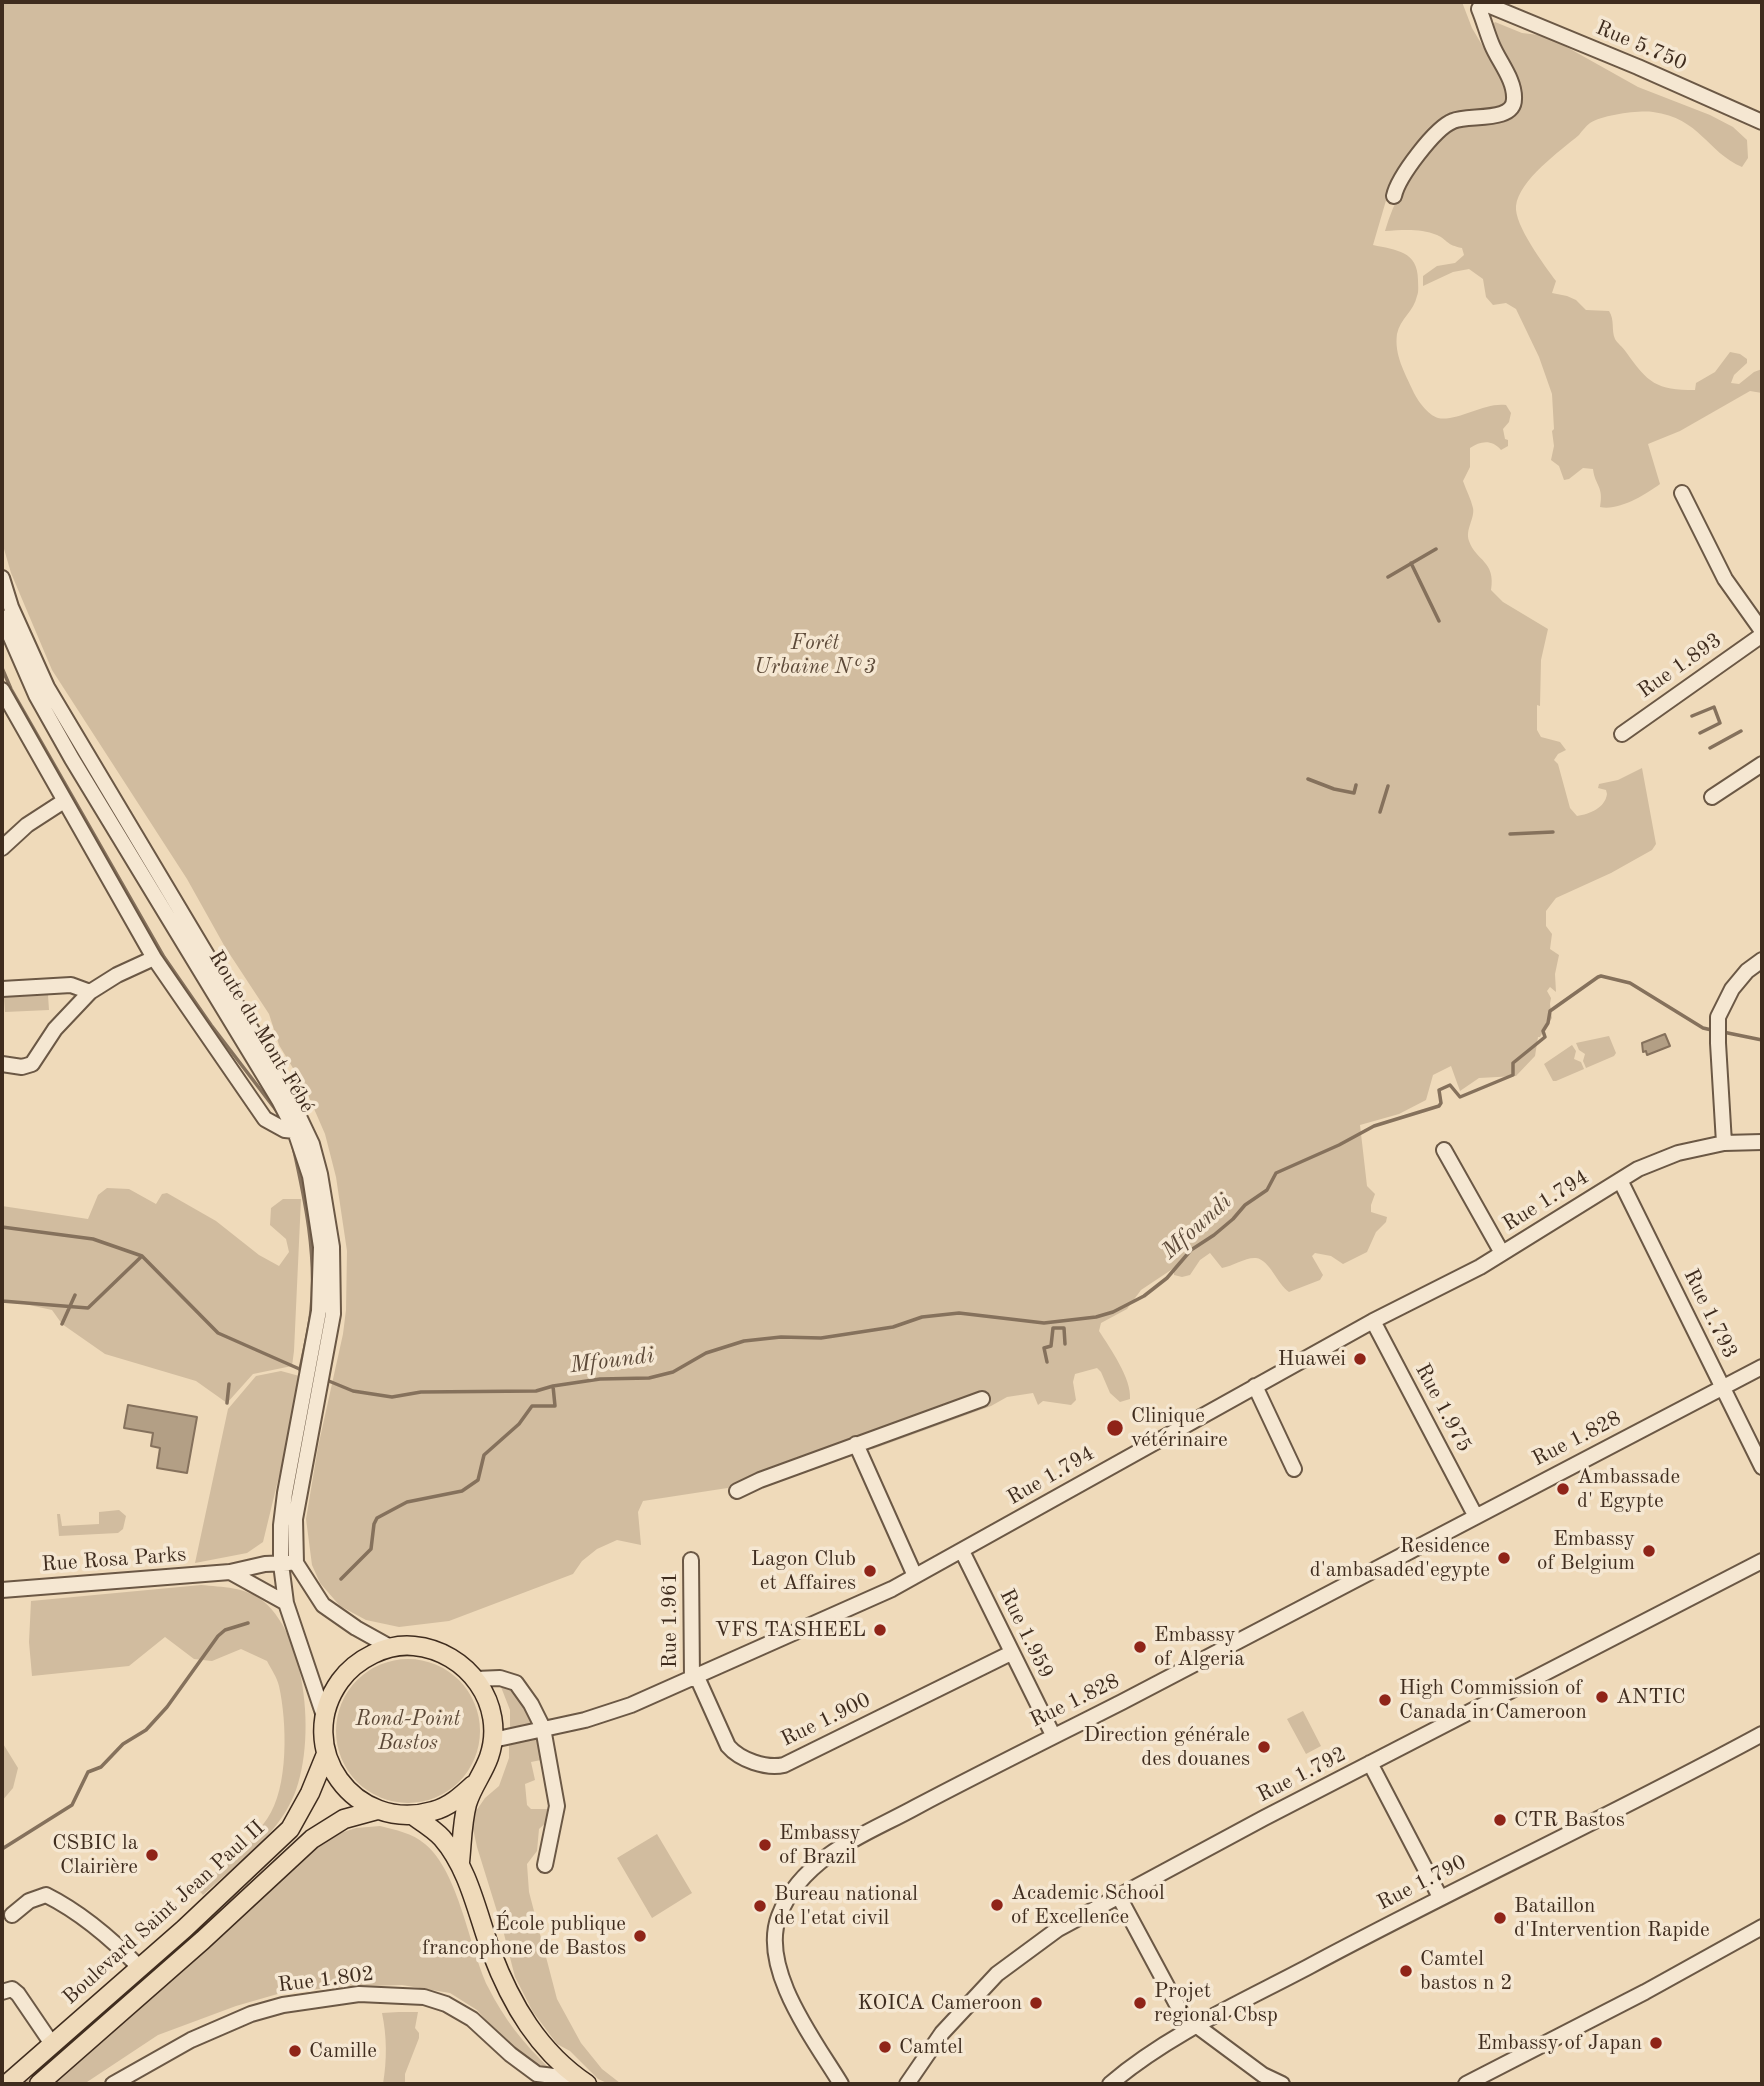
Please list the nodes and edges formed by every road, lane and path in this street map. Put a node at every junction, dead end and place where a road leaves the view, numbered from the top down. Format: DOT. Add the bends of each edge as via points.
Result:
graph roads {
  1 [pos="1762,122"];
  2 [pos="1394,196"];
  3 [pos="1682,493"];
  4 [pos="2,578"];
  5 [pos="3,624"];
  6 [pos="1762,633"];
  7 [pos="2,690"];
  8 [pos="1622,734"];
  9 [pos="1762,764"];
  10 [pos="1712,797"];
  11 [pos="64,801"];
  12 [pos="2,848"];
  13 [pos="153,958"];
  14 [pos="1762,960"];
  15 [pos="2,989"];
  16 [pos="90,992"];
  17 [pos="2,1063"];
  18 [pos="295,1131"];
  19 [pos="1762,1142"];
  20 [pos="1724,1143"];
  21 [pos="1444,1150"];
  22 [pos="1620,1181"];
  23 [pos="1502,1254"];
  24 [pos="1373,1321"];
  25 [pos="1762,1367"];
  26 [pos="1255,1386"];
  27 [pos="1722,1388"];
  28 [pos="982,1399"];
  29 [pos="856,1444"];
  30 [pos="1762,1467"];
  31 [pos="1294,1469"];
  32 [pos="737,1491"];
  33 [pos="1475,1516"];
  34 [pos="962,1551"];
  35 [pos="691,1560"];
  36 [pos="1762,1561"];
  37 [pos="281,1563"];
  38 [pos="296,1563"];
  39 [pos="230,1572"];
  40 [pos="915,1576"];
  41 [pos="2,1590"];
  42 [pos="286,1602"];
  43 [pos="392,1648"];
  44 [pos="1011,1653"];
  45 [pos="694,1678"];
  46 [pos="476,1679"];
  47 [pos="324,1716"];
  48 [pos="543,1728"];
  49 [pos="1762,1734"];
  50 [pos="1054,1735"];
  51 [pos="493,1740"];
  52 [pos="326,1754"];
  53 [pos="1370,1763"];
  54 [pos="473,1786"];
  55 [pos="377,1810"];
  56 [pos="412,1815"];
  57 [pos="460,1862"];
  58 [pos="545,1865"];
  59 [pos="1118,1895"];
  60 [pos="1440,1897"];
  61 [pos="12,1915"];
  62 [pos="1762,1927"];
  63 [pos="140,1968"];
  64 [pos="7,1991"];
  65 [pos="1193,2028"];
  66 [pos="52,2044"];
  67 [pos="583,2081"];
  68 [pos="7,2084"];
  69 [pos="39,2084"];
  70 [pos="113,2084"];
  71 [pos="841,2084"];
  72 [pos="906,2084"];
  73 [pos="1110,2084"];
  74 [pos="1282,2084"];
  75 [pos="1465,2084"];
  1 -- 2 [label="street, Rue 5.750" via="1483,3 1479,9 1512,85 1513,106 1501,115 1462,118 1446,125 1399,179"];
  3 -- 6 [label="street" via="1725,579"];
  4 -- 38 [label="street, Route du Mont-Fébé" via="47,687 269,1059 312,1144 332,1247 333,1314 297,1505"];
  5 -- 18 [label="street, Route du Mont-Fébé" via="72,759"];
  6 -- 8 [label="street, Rue 1.893"];
  7 -- 11 [label="street"];
  9 -- 10 [label="street"];
  11 -- 12 [label="street"];
  11 -- 13 [label="street"];
  13 -- 16 [label="street"];
  13 -- 18 [label="street" via="265,1119"];
  14 -- 20 [label="street" via="1732,989 1718,1017"];
  15 -- 16 [label="street" via="71,985"];
  16 -- 17 [label="street" via="55,1029 32,1064 22,1068"];
  18 -- 37 [label="street, Route du Mont-Fébé" via="310,1176 321,1247 319,1311 285,1493"];
  19 -- 20 [label="street, Rue 1.794"];
  20 -- 22 [label="street, Rue 1.794" via="1655,1161"];
  21 -- 23 [label="street"];
  22 -- 23 [label="street, Rue 1.794"];
  22 -- 27 [label="street, Rue 1.793"];
  23 -- 24 [label="street, Rue 1.794"];
  24 -- 26 [label="street, Rue 1.794"];
  24 -- 33 [label="street, Rue 1.975"];
  25 -- 27 [label="street, Rue 1.828"];
  26 -- 31 [label="street"];
  26 -- 34 [label="street, Rue 1.794"];
  27 -- 30 [label="street, Rue 1.793"];
  27 -- 33 [label="street, Rue 1.828"];
  28 -- 29 [label="street"];
  29 -- 32 [label="street"];
  29 -- 40 [label="street"];
  33 -- 50 [label="street, Rue 1.828"];
  34 -- 40 [label="street, Rue 1.794"];
  34 -- 44 [label="street, Rue 1.959"];
  35 -- 45 [label="street, Rue 1.961"];
  36 -- 53 [label="street, Rue 1.792"];
  37 -- 38 [label="street, Rue Rosa Parks"];
  37 -- 39 [label="street, Rue Rosa Parks"];
  37 -- 42 [label="street, Route du Mont-Fébé"];
  38 -- 43 [label="street" via="323,1605"];
  39 -- 41 [label="street, Rue Rosa Parks"];
  39 -- 42 [label="street"];
  40 -- 45 [label="street, Rue 1.794"];
  42 -- 47 [label="street, Route du Mont-Fébé"];
  43 -- 46 [label="main road" via="429,1648 463,1665"];
  43 -- 47 [label="main road" via="355,1665 336,1688"];
  44 -- 45 [label="street, Rue 1.900" via="776,1766 734,1753"];
  44 -- 50 [label="street, Rue 1.959"];
  45 -- 48 [label="street, Rue 1.794" via="631,1705"];
  46 -- 48 [label="street" via="516,1683"];
  46 -- 51 [label="main road" via="493,1718"];
  47 -- 52 [label="main road"];
  48 -- 51 [label="street, Rue 1.794"];
  48 -- 58 [label="street" via="557,1806"];
  49 -- 60 [label="street, Rue 1.790"];
  50 -- 71 [label="street, Rue 1.828" via="830,1855 807,1872 789,1895 778,1917 775,1958 799,2015"];
  51 -- 54 [label="main road" via="483,1772"];
  52 -- 55 [label="main road" via="347,1791"];
  52 -- 63 [label="main road, Boulevard Saint Jean Paul II" via="290,1829"];
  53 -- 59 [label="street, Rue 1.792"];
  53 -- 60 [label="street"];
  54 -- 56 [label="main road" via="435,1811"];
  54 -- 57 [label="main road"];
  55 -- 56 [label="main road"];
  55 -- 69 [label="main road, Boulevard Saint Jean Paul II" via="344,1819 312,1839"];
  56 -- 57 [label="main road" via="441,1837"];
  57 -- 67 [label="main road" via="491,1951 522,2017 539,2041"];
  59 -- 65 [label="street"];
  59 -- 72 [label="street, Rue 1.792" via="1058,1929 997,1974 942,2033"];
  60 -- 65 [label="street, Rue 1.790"];
  61 -- 63 [label="street" via="46,1895 92,1923"];
  62 -- 75 [label="street"];
  63 -- 66 [label="main road, Boulevard Saint Jean Paul II"];
  64 -- 66 [label="street" via="18,1994"];
  65 -- 73 [label="street, Rue 1.790"];
  65 -- 74 [label="street"];
  66 -- 68 [label="main road, Boulevard Saint Jean Paul II"];
  67 -- 70 [label="street, Rue 1.802" via="537,2074 472,2019 446,2004 424,1997 359,1994 251,2014 191,2040"];
}
